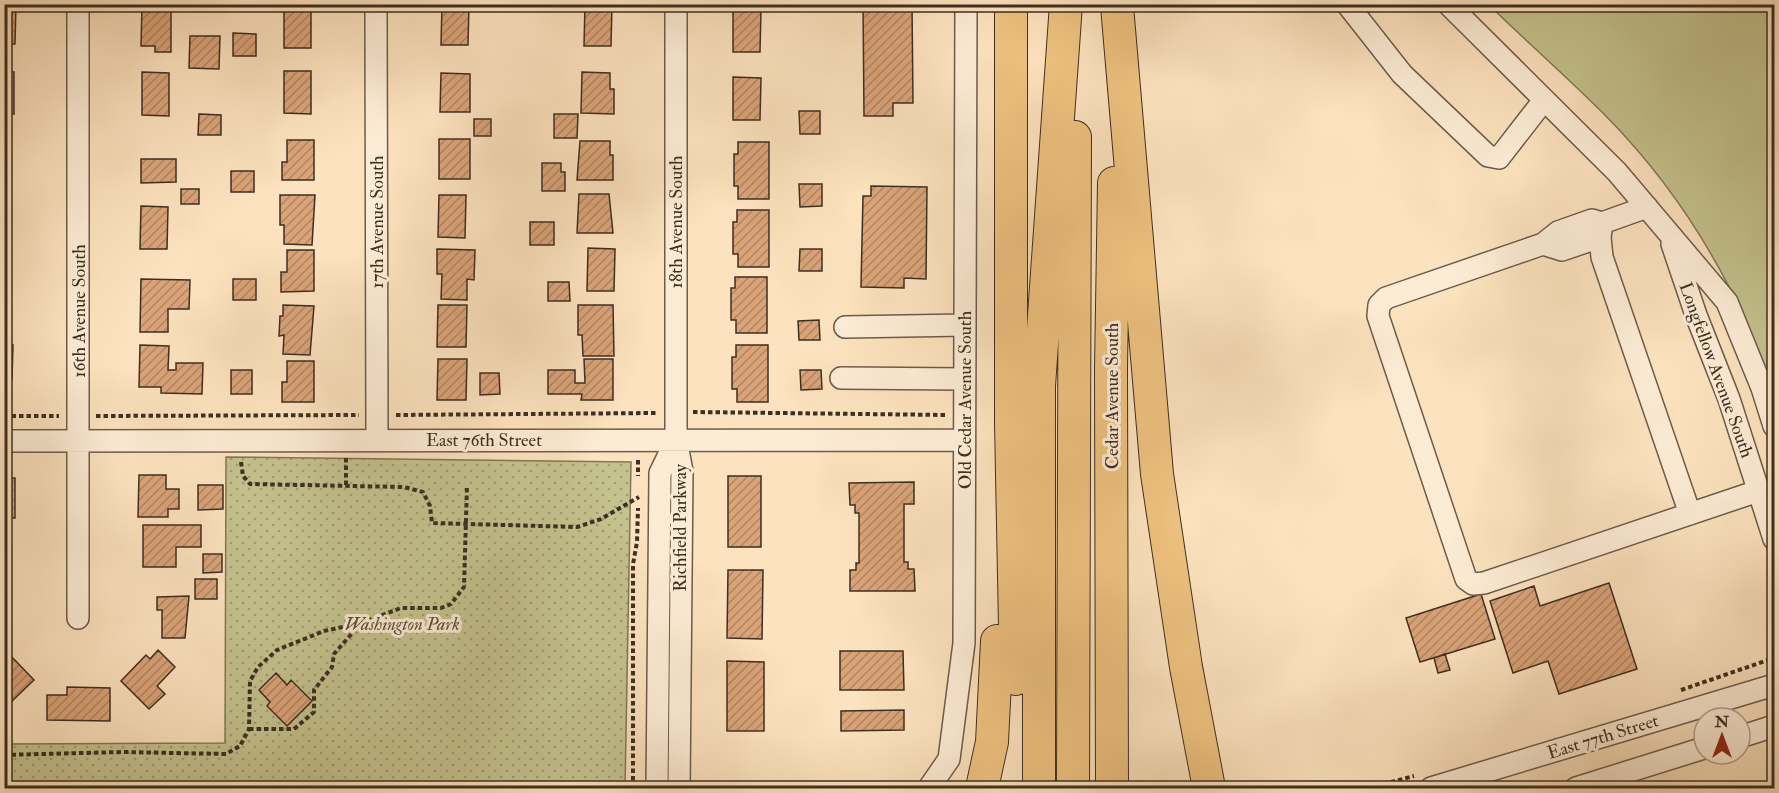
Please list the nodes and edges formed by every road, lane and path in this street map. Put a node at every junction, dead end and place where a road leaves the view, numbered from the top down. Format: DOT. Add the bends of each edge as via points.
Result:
graph roads {
  1 [pos="78,4"];
  2 [pos="376,4"];
  3 [pos="676,4"];
  4 [pos="966,4"];
  5 [pos="1011,4"];
  6 [pos="1066,4"];
  7 [pos="1076,4"];
  8 [pos="1347,4"];
  9 [pos="1448,4"];
  10 [pos="1117,5"];
  11 [pos="1544,100"];
  12 [pos="1647,207"];
  13 [pos="1601,230"];
  14 [pos="1669,235"];
  15 [pos="965,325"];
  16 [pos="845,327"];
  17 [pos="841,378"];
  18 [pos="964,379"];
  19 [pos="693,412"];
  20 [pos="656,413"];
  21 [pos="356,415"];
  22 [pos="393,415"];
  23 [pos="947,415"];
  24 [pos="4,416"];
  25 [pos="58,416"];
  26 [pos="96,416"];
  27 [pos="1011,422"];
  28 [pos="1774,426"];
  29 [pos="377,440"];
  30 [pos="676,440"];
  31 [pos="964,440"];
  32 [pos="4,441"];
  33 [pos="79,441"];
  34 [pos="241,462"];
  35 [pos="637,462"];
  36 [pos="467,486"];
  37 [pos="1758,491"];
  38 [pos="639,497"];
  39 [pos="1690,514"];
  40 [pos="467,524"];
  41 [pos="1774,539"];
  42 [pos="78,618"];
  43 [pos="361,623"];
  44 [pos="1774,685"];
  45 [pos="1774,726"];
  46 [pos="249,729"];
  47 [pos="1752,733"];
  48 [pos="1692,752"];
  49 [pos="4,755"];
  50 [pos="1208,786"];
  51 [pos="633,789"];
  52 [pos="657,789"];
  53 [pos="679,789"];
  54 [pos="929,789"];
  55 [pos="982,789"];
  56 [pos="1019,789"];
  57 [pos="1039,789"];
  58 [pos="1073,789"];
  59 [pos="1112,789"];
  60 [pos="1431,789"];
  61 [pos="1576,789"];
  1 -- 33 [label="street, 16th Avenue South"];
  2 -- 29 [label="street, 17th Avenue South"];
  3 -- 30 [label="street, 18th Avenue South"];
  4 -- 15 [label="street, Old Cedar Avenue South"];
  5 -- 27 [label="highway"];
  6 -- 57 [label="highway" via="1039,386"];
  7 -- 58 [label="highway, Cedar Avenue South"];
  8 -- 11 [label="street" via="1402,74 1488,156 1499,158"];
  9 -- 11 [label="street, Longfellow Avenue South"];
  10 -- 50 [label="highway" via="1157,474"];
  10 -- 59 [label="highway, Cedar Avenue South" via="1111,368"];
  11 -- 12 [label="street, Longfellow Avenue South"];
  12 -- 13 [label="street"];
  12 -- 14 [label="street, Longfellow Avenue South"];
  13 -- 39 [label="street" via="1602,257"];
  13 -- 39 [label="street" via="1592,220 1557,232 1543,244 1386,298 1379,305 1378,316 1466,579 1473,584"];
  14 -- 28 [label="street, Longfellow Avenue South" via="1727,302"];
  14 -- 37 [label="street, Longfellow Avenue South" via="1730,399"];
  15 -- 16 [label="street"];
  15 -- 18 [label="street, Old Cedar Avenue South"];
  17 -- 18 [label="street"];
  18 -- 31 [label="street, Old Cedar Avenue South"];
  19 -- 23 [label="path"];
  20 -- 22 [label="path"];
  21 -- 26 [label="path"];
  24 -- 25 [label="path"];
  27 -- 55 [label="highway" via="1003,465 992,742"];
  27 -- 56 [label="highway"];
  29 -- 30 [label="street, East 76th Street"];
  29 -- 33 [label="street, East 76th Street"];
  30 -- 31 [label="street, East 76th Street"];
  30 -- 52 [label="street, Richfield Parkway" via="660,473"];
  30 -- 53 [label="street, Richfield Parkway" via="682,471"];
  31 -- 54 [label="street, Old Cedar Avenue South" via="964,643 959,700 949,759"];
  32 -- 33 [label="street, East 76th Street"];
  33 -- 42 [label="street, 16th Avenue South"];
  34 -- 40 [label="path" via="243,476 250,484 404,487 423,492 432,523"];
  35 -- 38 [label="path"];
  36 -- 40 [label="path"];
  37 -- 39 [label="street"];
  37 -- 41 [label="street, Longfellow Avenue South"];
  38 -- 40 [label="path" via="601,519 577,527"];
  38 -- 51 [label="path" via="633,564"];
  40 -- 43 [label="path" via="464,587 451,604 441,608 401,608"];
  43 -- 46 [label="path" via="334,654 332,667 314,690 314,712 294,729"];
  43 -- 46 [label="path" via="324,631 277,650 258,667 250,681"];
  44 -- 60 [label="street, East 77th Street"];
  45 -- 47 [label="street"];
  46 -- 49 [label="path" via="240,746 226,754"];
  48 -- 61 [label="street"];
}
